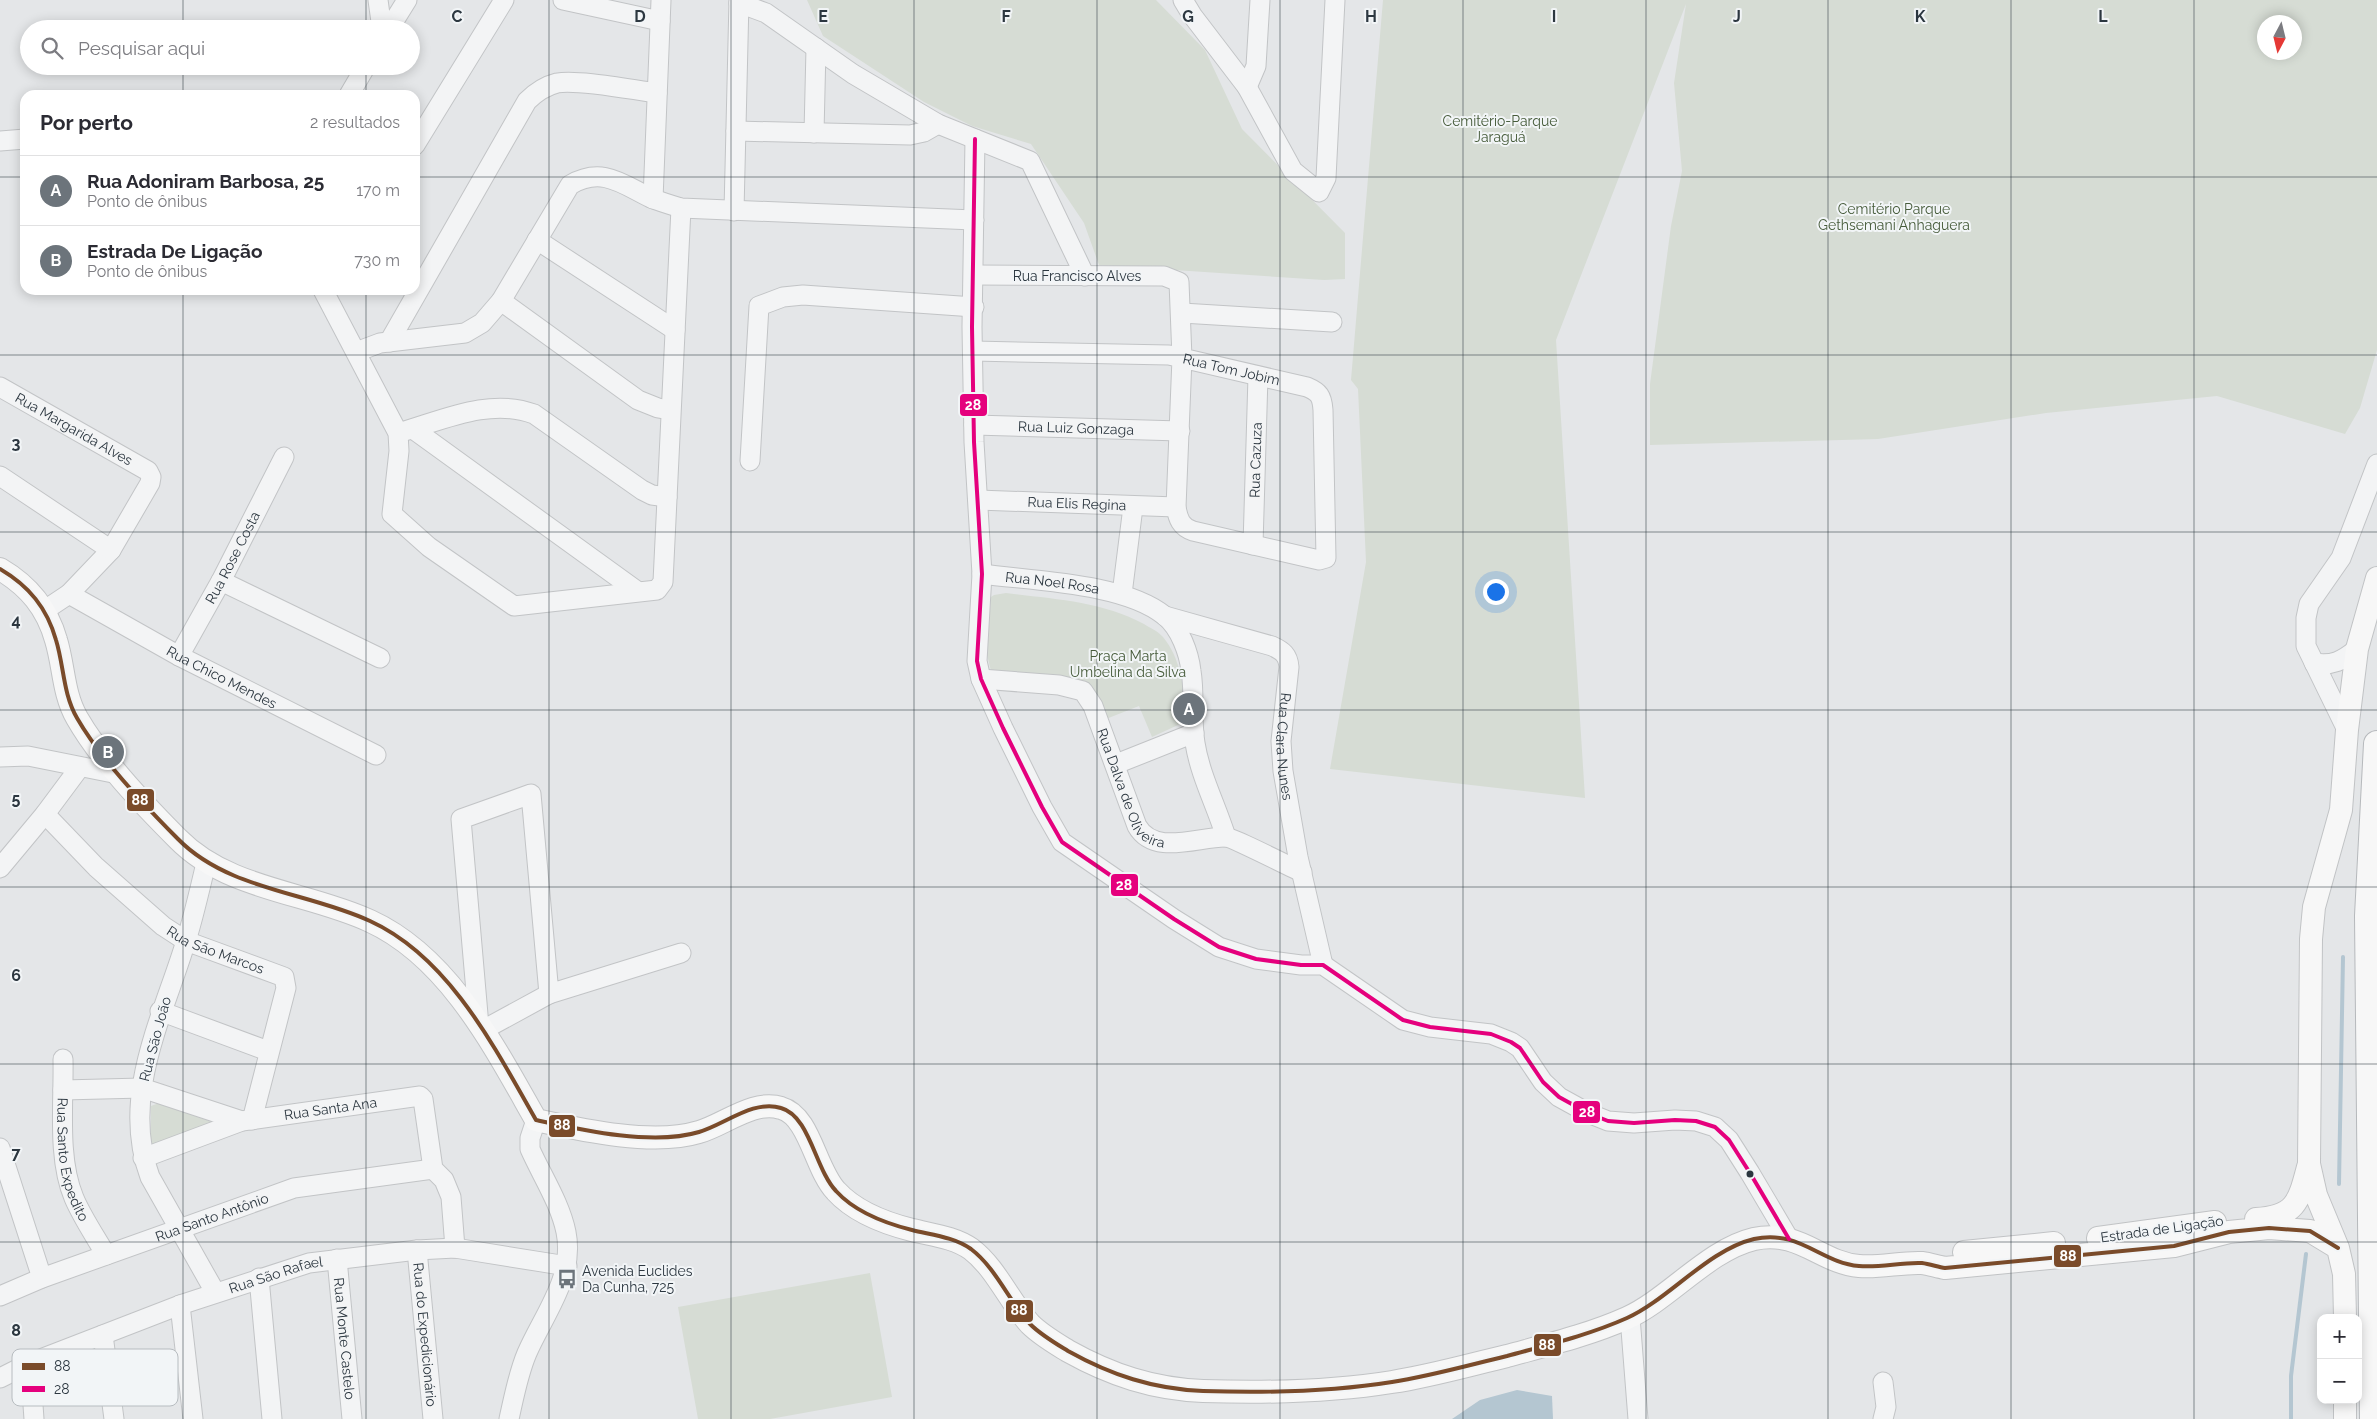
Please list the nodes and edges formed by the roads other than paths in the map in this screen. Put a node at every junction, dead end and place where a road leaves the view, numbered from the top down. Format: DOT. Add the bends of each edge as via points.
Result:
graph roads {
  1 [pos="378,0"];
  2 [pos="407,0"];
  3 [pos="504,0"];
  4 [pos="563,0"];
  5 [pos="660,0"];
  6 [pos="1183,0"];
  7 [pos="1260,0"];
  8 [pos="1335,0"];
  9 [pos="739,2"];
  10 [pos="381,20"];
  11 [pos="395,20"];
  12 [pos="660,21"];
  13 [pos="816,48"];
  14 [pos="361,75"];
  15 [pos="1247,87"];
  16 [pos="352,90"];
  17 [pos="657,93"];
  18 [pos="938,124"];
  19 [pos="736,131"];
  20 [pos="814,133"];
  21 [pos="420,137"];
  22 [pos="20,139"];
  23 [pos="976,139"];
  24 [pos="0,141"];
  25 [pos="654,199"];
  26 [pos="681,208"];
  27 [pos="734,211"];
  28 [pos="974,220"];
  29 [pos="538,240"];
  30 [pos="974,275"];
  31 [pos="1085,276"];
  32 [pos="420,289"];
  33 [pos="325,295"];
  34 [pos="417,295"];
  35 [pos="501,301"];
  36 [pos="974,307"];
  37 [pos="1182,313"];
  38 [pos="1332,322"];
  39 [pos="675,330"];
  40 [pos="390,342"];
  41 [pos="973,351"];
  42 [pos="356,352"];
  43 [pos="1182,358"];
  44 [pos="1258,376"];
  45 [pos="0,387"];
  46 [pos="670,410"];
  47 [pos="974,425"];
  48 [pos="406,431"];
  49 [pos="1180,431"];
  50 [pos="284,457"];
  51 [pos="750,461"];
  52 [pos="2377,464"];
  53 [pos="0,476"];
  54 [pos="667,497"];
  55 [pos="978,500"];
  56 [pos="1133,507"];
  57 [pos="1176,508"];
  58 [pos="1253,545"];
  59 [pos="111,550"];
  60 [pos="0,569"];
  61 [pos="982,574"];
  62 [pos="2377,578"];
  63 [pos="222,582"];
  64 [pos="637,591"];
  65 [pos="69,594"];
  66 [pos="1122,594"];
  67 [pos="46,610"];
  68 [pos="1165,616"];
  69 [pos="2357,649"];
  70 [pos="180,656"];
  71 [pos="380,658"];
  72 [pos="2314,663"];
  73 [pos="981,679"];
  74 [pos="2346,730"];
  75 [pos="1194,733"];
  76 [pos="2377,744"];
  77 [pos="376,754"];
  78 [pos="0,757"];
  79 [pos="1116,764"];
  80 [pos="80,766"];
  81 [pos="118,774"];
  82 [pos="45,814"];
  83 [pos="1226,836"];
  84 [pos="206,863"];
  85 [pos="0,868"];
  86 [pos="1302,872"];
  87 [pos="186,941"];
  88 [pos="681,953"];
  89 [pos="1323,965"];
  90 [pos="549,994"];
  91 [pos="160,1011"];
  92 [pos="481,1028"];
  93 [pos="268,1051"];
  94 [pos="63,1059"];
  95 [pos="142,1088"];
  96 [pos="63,1090"];
  97 [pos="247,1120"];
  98 [pos="536,1120"];
  99 [pos="0,1148"];
  100 [pos="143,1158"];
  101 [pos="2309,1164"];
  102 [pos="432,1169"];
  103 [pos="180,1228"];
  104 [pos="1789,1239"];
  105 [pos="455,1248"];
  106 [pos="2338,1248"];
  107 [pos="417,1250"];
  108 [pos="106,1255"];
  109 [pos="336,1259"];
  110 [pos="1924,1263"];
  111 [pos="567,1266"];
  112 [pos="42,1278"];
  113 [pos="259,1278"];
  114 [pos="215,1292"];
  115 [pos="0,1296"];
  116 [pos="180,1305"];
  117 [pos="2345,1314"];
  118 [pos="1630,1317"];
  119 [pos="103,1335"];
  120 [pos="66,1349"];
  121 [pos="105,1349"];
  122 [pos="1883,1382"];
  123 [pos="2345,1404"];
  124 [pos="33,1406"];
  125 [pos="112,1406"];
  126 [pos="34,1419"];
  127 [pos="114,1419"];
  128 [pos="193,1419"];
  129 [pos="272,1419"];
  130 [pos="352,1419"];
  131 [pos="433,1419"];
  132 [pos="509,1419"];
  133 [pos="1638,1419"];
  134 [pos="1883,1419"];
  135 [pos="2345,1419"];
  136 [pos="2373,1419"];
  1 -- 10 [label="street"];
  2 -- 11 [label="street"];
  3 -- 21 [label="street"];
  4 -- 12 [label="street"];
  5 -- 12 [label="street"];
  6 -- 15 [label="street"];
  7 -- 15 [label="street" via="1256,66"];
  8 -- 15 [label="street" via="1326,178 1319,192 1293,171"];
  9 -- 13 [label="street" via="766,14"];
  9 -- 19 [label="street"];
  12 -- 17 [label="street"];
  13 -- 18 [label="street" via="881,92"];
  13 -- 20 [label="street"];
  14 -- 16 [label="street"];
  17 -- 25 [label="street"];
  17 -- 32 [label="street" via="568,82 549,85 534,94 527,101"];
  18 -- 20 [label="street" via="910,135"];
  18 -- 23 [label="street"];
  19 -- 20 [label="street"];
  19 -- 27 [label="street"];
  22 -- 24 [label="street"];
  23 -- 28 [label="street"];
  23 -- 31 [label="street" via="1030,161"];
  25 -- 26 [label="street"];
  25 -- 29 [label="street" via="615,179 584,178 570,185"];
  26 -- 27 [label="street"];
  26 -- 39 [label="street"];
  27 -- 28 [label="street"];
  28 -- 30 [label="street"];
  29 -- 35 [label="street"];
  29 -- 39 [label="street"];
  30 -- 31 [label="street, Rua Francisco Alves"];
  30 -- 36 [label="street"];
  31 -- 37 [label="street, Rua Francisco Alves" via="1170,277 1179,282"];
  33 -- 42 [label="street"];
  34 -- 40 [label="street"];
  35 -- 40 [label="street" via="482,323 465,333"];
  35 -- 46 [label="street" via="638,400"];
  36 -- 41 [label="street"];
  36 -- 51 [label="street" via="803,295 783,297 759,306"];
  37 -- 38 [label="street"];
  37 -- 43 [label="street"];
  39 -- 46 [label="street"];
  40 -- 42 [label="street"];
  41 -- 43 [label="street, Rua Tom Jobim" via="1141,354"];
  41 -- 47 [label="street"];
  42 -- 48 [label="street"];
  43 -- 44 [label="street, Rua Tom Jobim"];
  43 -- 49 [label="street"];
  44 -- 58 [label="street, Rua Cazuza"];
  44 -- 58 [label="street, Rua Tom Jobim" via="1307,387 1320,395 1327,554 1322,560"];
  45 -- 59 [label="street, Rua Margarida Alves" via="148,471 150,483"];
  46 -- 54 [label="street"];
  47 -- 49 [label="street, Rua Luiz Gonzaga"];
  47 -- 55 [label="street"];
  48 -- 54 [label="street" via="487,408 524,410 642,490"];
  48 -- 64 [label="street"];
  48 -- 64 [label="street" via="399,451 392,514 429,547 514,606"];
  49 -- 57 [label="street"];
  50 -- 63 [label="street, Rua Rose Costa"];
  52 -- 72 [label="street" via="2341,558 2309,604 2305,640"];
  53 -- 59 [label="street"];
  54 -- 64 [label="street" via="663,582 657,590"];
  55 -- 56 [label="street, Rua Elis Regina"];
  55 -- 61 [label="street"];
  56 -- 57 [label="street, Rua Elis Regina"];
  56 -- 66 [label="street"];
  57 -- 58 [label="street" via="1180,522 1188,529"];
  59 -- 65 [label="street"];
  60 -- 67 [label="main road"];
  61 -- 66 [label="street, Rua Noel Rosa"];
  61 -- 73 [label="street" via="977,661"];
  62 -- 69 [label="main road"];
  63 -- 70 [label="street, Rua Rose Costa"];
  63 -- 71 [label="street"];
  65 -- 67 [label="street"];
  65 -- 70 [label="street, Rua Chico Mendes"];
  66 -- 68 [label="street, Rua Noel Rosa"];
  67 -- 81 [label="main road" via="73,709"];
  68 -- 75 [label="street" via="1180,636 1191,670"];
  68 -- 86 [label="street, Rua Clara Nunes" via="1272,646 1287,656 1289,667 1281,757"];
  69 -- 72 [label="street" via="2329,666"];
  69 -- 74 [label="main road"];
  70 -- 77 [label="street, Rua Chico Mendes"];
  72 -- 74 [label="street"];
  73 -- 79 [label="street, Rua Dalva de Oliveira" via="1059,685 1084,691 1094,706"];
  73 -- 89 [label="street" via="1062,842 1219,947 1256,959"];
  74 -- 101 [label="main road" via="2341,810 2314,908 2311,939"];
  75 -- 79 [label="street"];
  75 -- 83 [label="street" via="1200,767"];
  76 -- 136 [label="highway" via="2368,916"];
  78 -- 80 [label="street" via="28,756"];
  79 -- 83 [label="street, Rua Dalva de Oliveira" via="1137,826 1146,838 1159,842 1185,842"];
  80 -- 81 [label="street"];
  80 -- 82 [label="street"];
  81 -- 84 [label="main road" via="179,841"];
  82 -- 85 [label="street"];
  82 -- 87 [label="street, Rua São Marcos" via="133,901"];
  83 -- 86 [label="street"];
  84 -- 87 [label="street, Rua São João"];
  84 -- 92 [label="main road" via="369,920 391,932 421,953"];
  86 -- 89 [label="street, Rua Clara Nunes"];
  87 -- 91 [label="street, Rua São João"];
  87 -- 93 [label="street, Rua São Marcos" via="284,977 286,988"];
  88 -- 90 [label="street"];
  89 -- 104 [label="street" via="1403,1020 1430,1027 1491,1034 1511,1042 1520,1048 1543,1082 1559,1097 1588,1113 1608,1121 1696,1121 1716,1127 1740,1156"];
  90 -- 92 [label="street"];
  90 -- 92 [label="street" via="531,794 461,818"];
  91 -- 93 [label="street"];
  91 -- 95 [label="street, Rua São João"];
  92 -- 98 [label="main road"];
  93 -- 97 [label="street, Rua São Marcos"];
  94 -- 96 [label="street, Rua Santo Expedito"];
  95 -- 96 [label="street, Rua Santa Ana"];
  95 -- 97 [label="street, Rua Santa Ana"];
  95 -- 100 [label="street, Rua São João" via="140,1128"];
  96 -- 108 [label="street, Rua Santo Expedito" via="69,1185"];
  97 -- 100 [label="street, Rua Santa Ana"];
  97 -- 102 [label="street, Rua Santa Ana" via="420,1096"];
  98 -- 111 [label="street" via="530,1149 561,1216 566,1233"];
  98 -- 118 [label="main road, Estrada de Ligação" via="612,1134 661,1137 696,1134 762,1107 785,1109 804,1129 822,1174 855,1208 892,1224 970,1248 1030,1324 1042,1334 1098,1368 1150,1385 1201,1390 1310,1390 1394,1382 1536,1348"];
  99 -- 112 [label="street"];
  100 -- 103 [label="street, Rua São João" via="150,1177"];
  101 -- 106 [label="main road" via="2316,1195"];
  101 -- 110 [label="main road, Estrada de Ligação" via="2299,1199 2292,1209 2280,1216 1944,1254"];
  102 -- 103 [label="street, Rua Santo Antônio" via="299,1187"];
  102 -- 105 [label="street" via="444,1180 452,1197"];
  103 -- 108 [label="street, Rua Santo Antônio"];
  103 -- 114 [label="street, Rua São João"];
  104 -- 110 [label="main road, Estrada de Ligação" via="1858,1266"];
  104 -- 118 [label="main road, Estrada de Ligação" via="1754,1239 1734,1247"];
  105 -- 107 [label="street, Rua São Rafael"];
  105 -- 111 [label="street, Rua São Rafael"];
  106 -- 110 [label="main road, Estrada de Ligação" via="2310,1231 2270,1228 2236,1231 2174,1246 1945,1268"];
  106 -- 117 [label="main road" via="2344,1274"];
  107 -- 109 [label="street, Rua São Rafael"];
  107 -- 131 [label="street, Rua do Expedicionário"];
  108 -- 112 [label="street, Rua Santo Antônio"];
  109 -- 113 [label="street, Rua São Rafael" via="309,1263"];
  109 -- 130 [label="street, Rua Monte Castelo"];
  111 -- 132 [label="street" via="527,1354"];
  112 -- 115 [label="street, Rua Santo Antônio"];
  113 -- 114 [label="street, Rua São Rafael"];
  113 -- 129 [label="street"];
  114 -- 116 [label="street, Rua São Rafael"];
  116 -- 119 [label="street, Rua São Rafael"];
  116 -- 128 [label="street"];
  118 -- 133 [label="street"];
  119 -- 120 [label="street, Rua São Rafael"];
  119 -- 121 [label="street"];
  122 -- 134 [label="street" via="1886,1408"];
  123 -- 135 [label="main road"];
  124 -- 126 [label="street"];
  125 -- 127 [label="street"];
}
